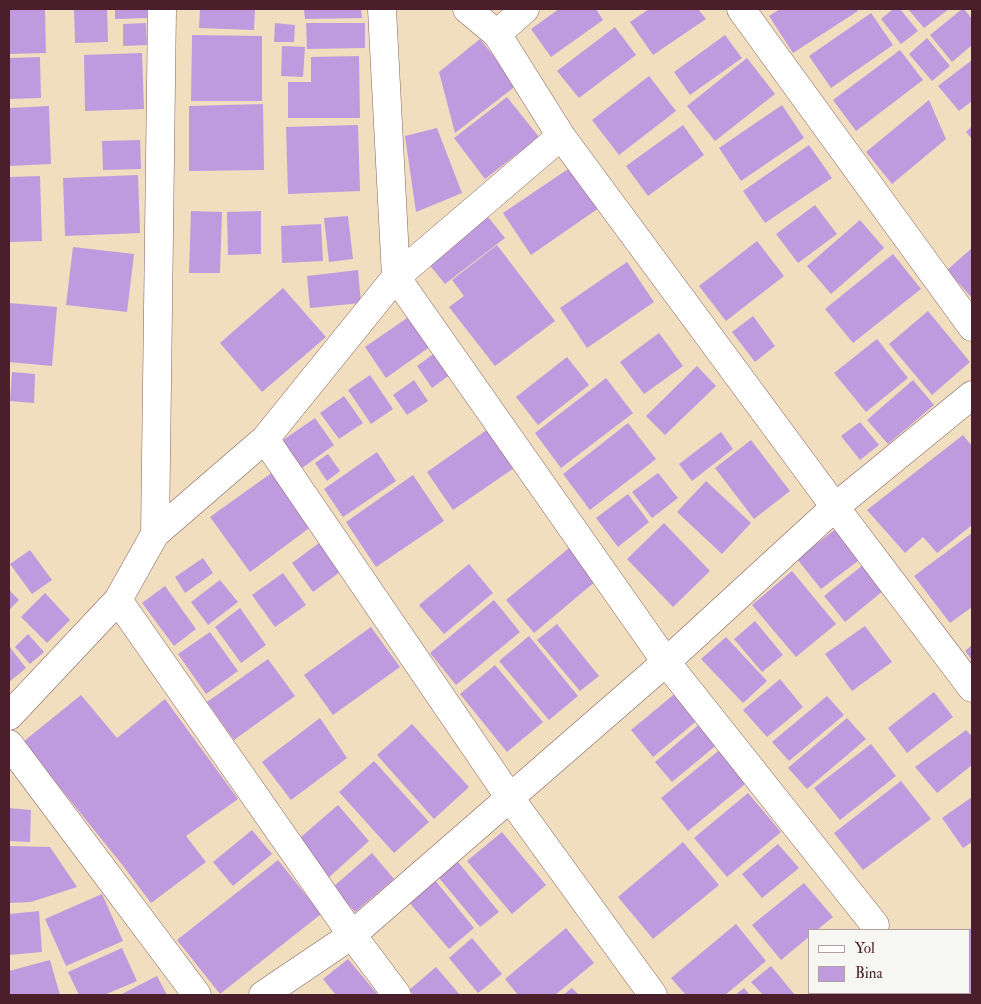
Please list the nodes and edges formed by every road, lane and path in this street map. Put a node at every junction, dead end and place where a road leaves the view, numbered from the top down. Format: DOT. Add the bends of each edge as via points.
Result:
graph roads {
  1 [pos="162,9"];
  2 [pos="382,9"];
  3 [pos="467,9"];
  4 [pos="525,9"];
  5 [pos="741,9"];
  6 [pos="497,34"];
  7 [pos="561,136"];
  8 [pos="396,277"];
  9 [pos="972,327"];
  10 [pos="972,395"];
  11 [pos="265,439"];
  12 [pos="835,506"];
  13 [pos="155,534"];
  14 [pos="118,600"];
  15 [pos="666,662"];
  16 [pos="972,688"];
  17 [pos="9,716"];
  18 [pos="9,744"];
  19 [pos="510,798"];
  20 [pos="875,925"];
  21 [pos="352,935"];
  22 [pos="197,995"];
  23 [pos="263,995"];
  24 [pos="397,995"];
  25 [pos="653,995"];
  1 -- 13 [label="street"];
  2 -- 8 [label="street"];
  3 -- 6 [label="street"];
  4 -- 6 [label="street"];
  5 -- 9 [label="street"];
  6 -- 7 [label="street"];
  7 -- 8 [label="street"];
  7 -- 12 [label="street"];
  8 -- 11 [label="street"];
  8 -- 15 [label="street"];
  10 -- 12 [label="street"];
  11 -- 13 [label="street"];
  11 -- 19 [label="street"];
  12 -- 15 [label="street"];
  12 -- 16 [label="street"];
  13 -- 14 [label="street"];
  14 -- 17 [label="street"];
  14 -- 21 [label="street"];
  15 -- 19 [label="street"];
  15 -- 20 [label="street"];
  18 -- 22 [label="street"];
  19 -- 21 [label="street"];
  19 -- 25 [label="street"];
  21 -- 23 [label="street"];
  21 -- 24 [label="street"];
}
